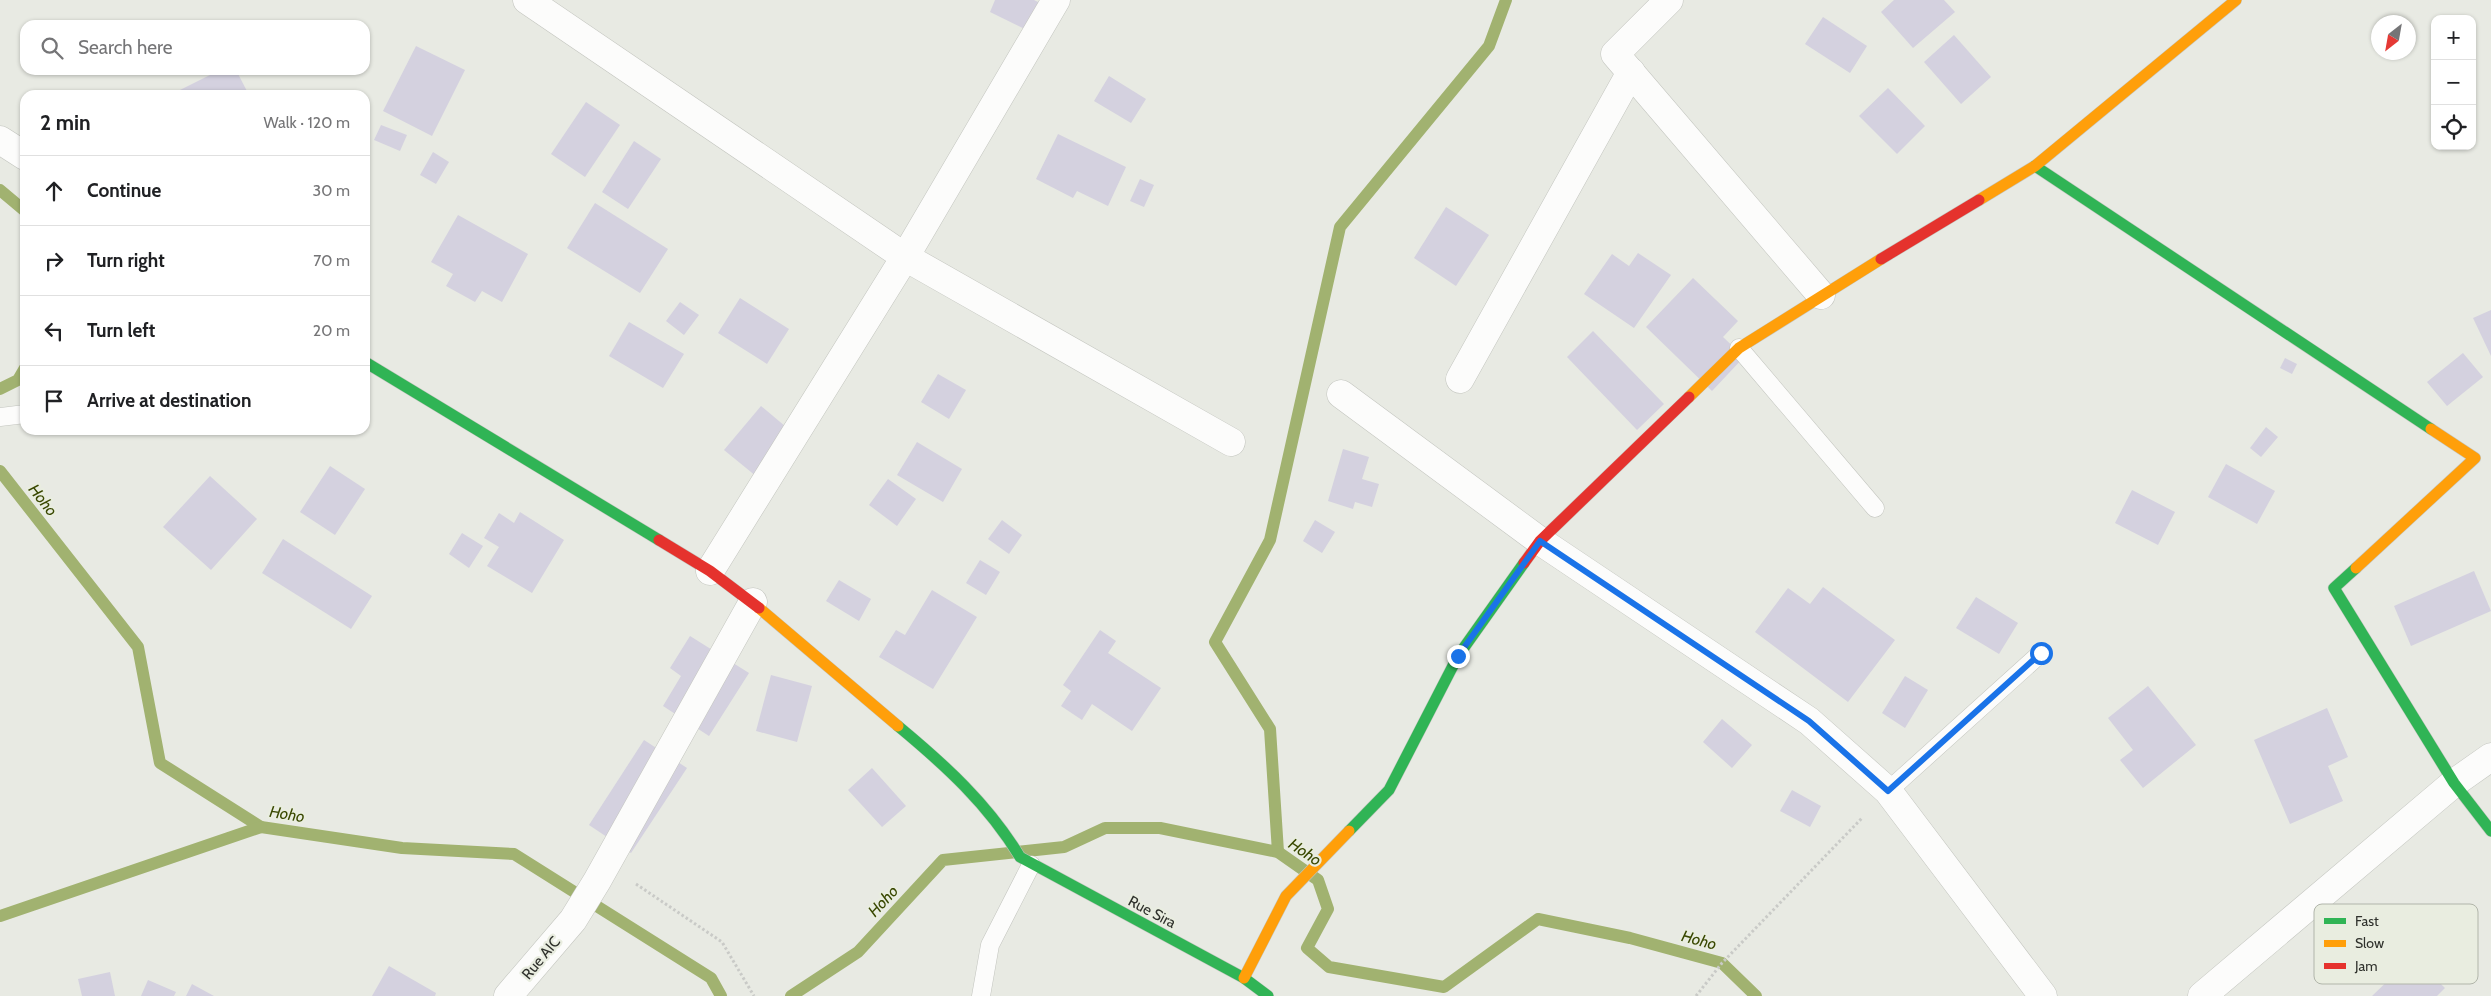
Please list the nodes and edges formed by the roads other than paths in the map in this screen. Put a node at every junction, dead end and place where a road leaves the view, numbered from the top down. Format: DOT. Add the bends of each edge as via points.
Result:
graph roads {
  1 [pos="527,0"];
  2 [pos="1056,0"];
  3 [pos="1669,0"];
  4 [pos="2236,0"];
  5 [pos="1631,72"];
  6 [pos="0,140"];
  7 [pos="20,153"];
  8 [pos="2036,166"];
  9 [pos="905,257"];
  10 [pos="1821,295"];
  11 [pos="1739,348"];
  12 [pos="370,365"];
  13 [pos="1460,379"];
  14 [pos="1340,394"];
  15 [pos="20,415"];
  16 [pos="0,417"];
  17 [pos="1231,442"];
  18 [pos="1875,508"];
  19 [pos="1540,541"];
  20 [pos="710,571"];
  21 [pos="753,602"];
  22 [pos="2041,653"];
  23 [pos="2491,757"];
  24 [pos="2454,783"];
  25 [pos="1888,791"];
  26 [pos="2491,831"];
  27 [pos="1025,861"];
  28 [pos="1244,978"];
  29 [pos="508,996"];
  30 [pos="981,996"];
  31 [pos="1268,996"];
  32 [pos="2043,996"];
  33 [pos="2202,996"];
  1 -- 9 [label="street"];
  2 -- 9 [label="street"];
  3 -- 5 [label="street" via="1615,54"];
  4 -- 8 [label="street"];
  5 -- 10 [label="street"];
  5 -- 13 [label="street"];
  6 -- 7 [label="street"];
  8 -- 10 [label="street"];
  8 -- 24 [label="street" via="2475,458 2334,588"];
  9 -- 17 [label="street"];
  9 -- 20 [label="street"];
  10 -- 11 [label="street"];
  11 -- 18 [label="lane"];
  11 -- 19 [label="street"];
  12 -- 20 [label="street"];
  14 -- 19 [label="street"];
  15 -- 16 [label="lane"];
  19 -- 25 [label="street" via="1809,721"];
  19 -- 28 [label="street" via="1458,656 1389,790 1286,896"];
  20 -- 21 [label="street"];
  21 -- 27 [label="street" via="970,788"];
  21 -- 29 [label="street, Rue AIC" via="573,920"];
  22 -- 25 [label="lane"];
  23 -- 24 [label="street"];
  24 -- 26 [label="street"];
  24 -- 33 [label="street"];
  25 -- 32 [label="street"];
  27 -- 28 [label="street, Rue Sira"];
  27 -- 30 [label="lane" via="990,945"];
  28 -- 31 [label="street, Rue Sira"];
}
